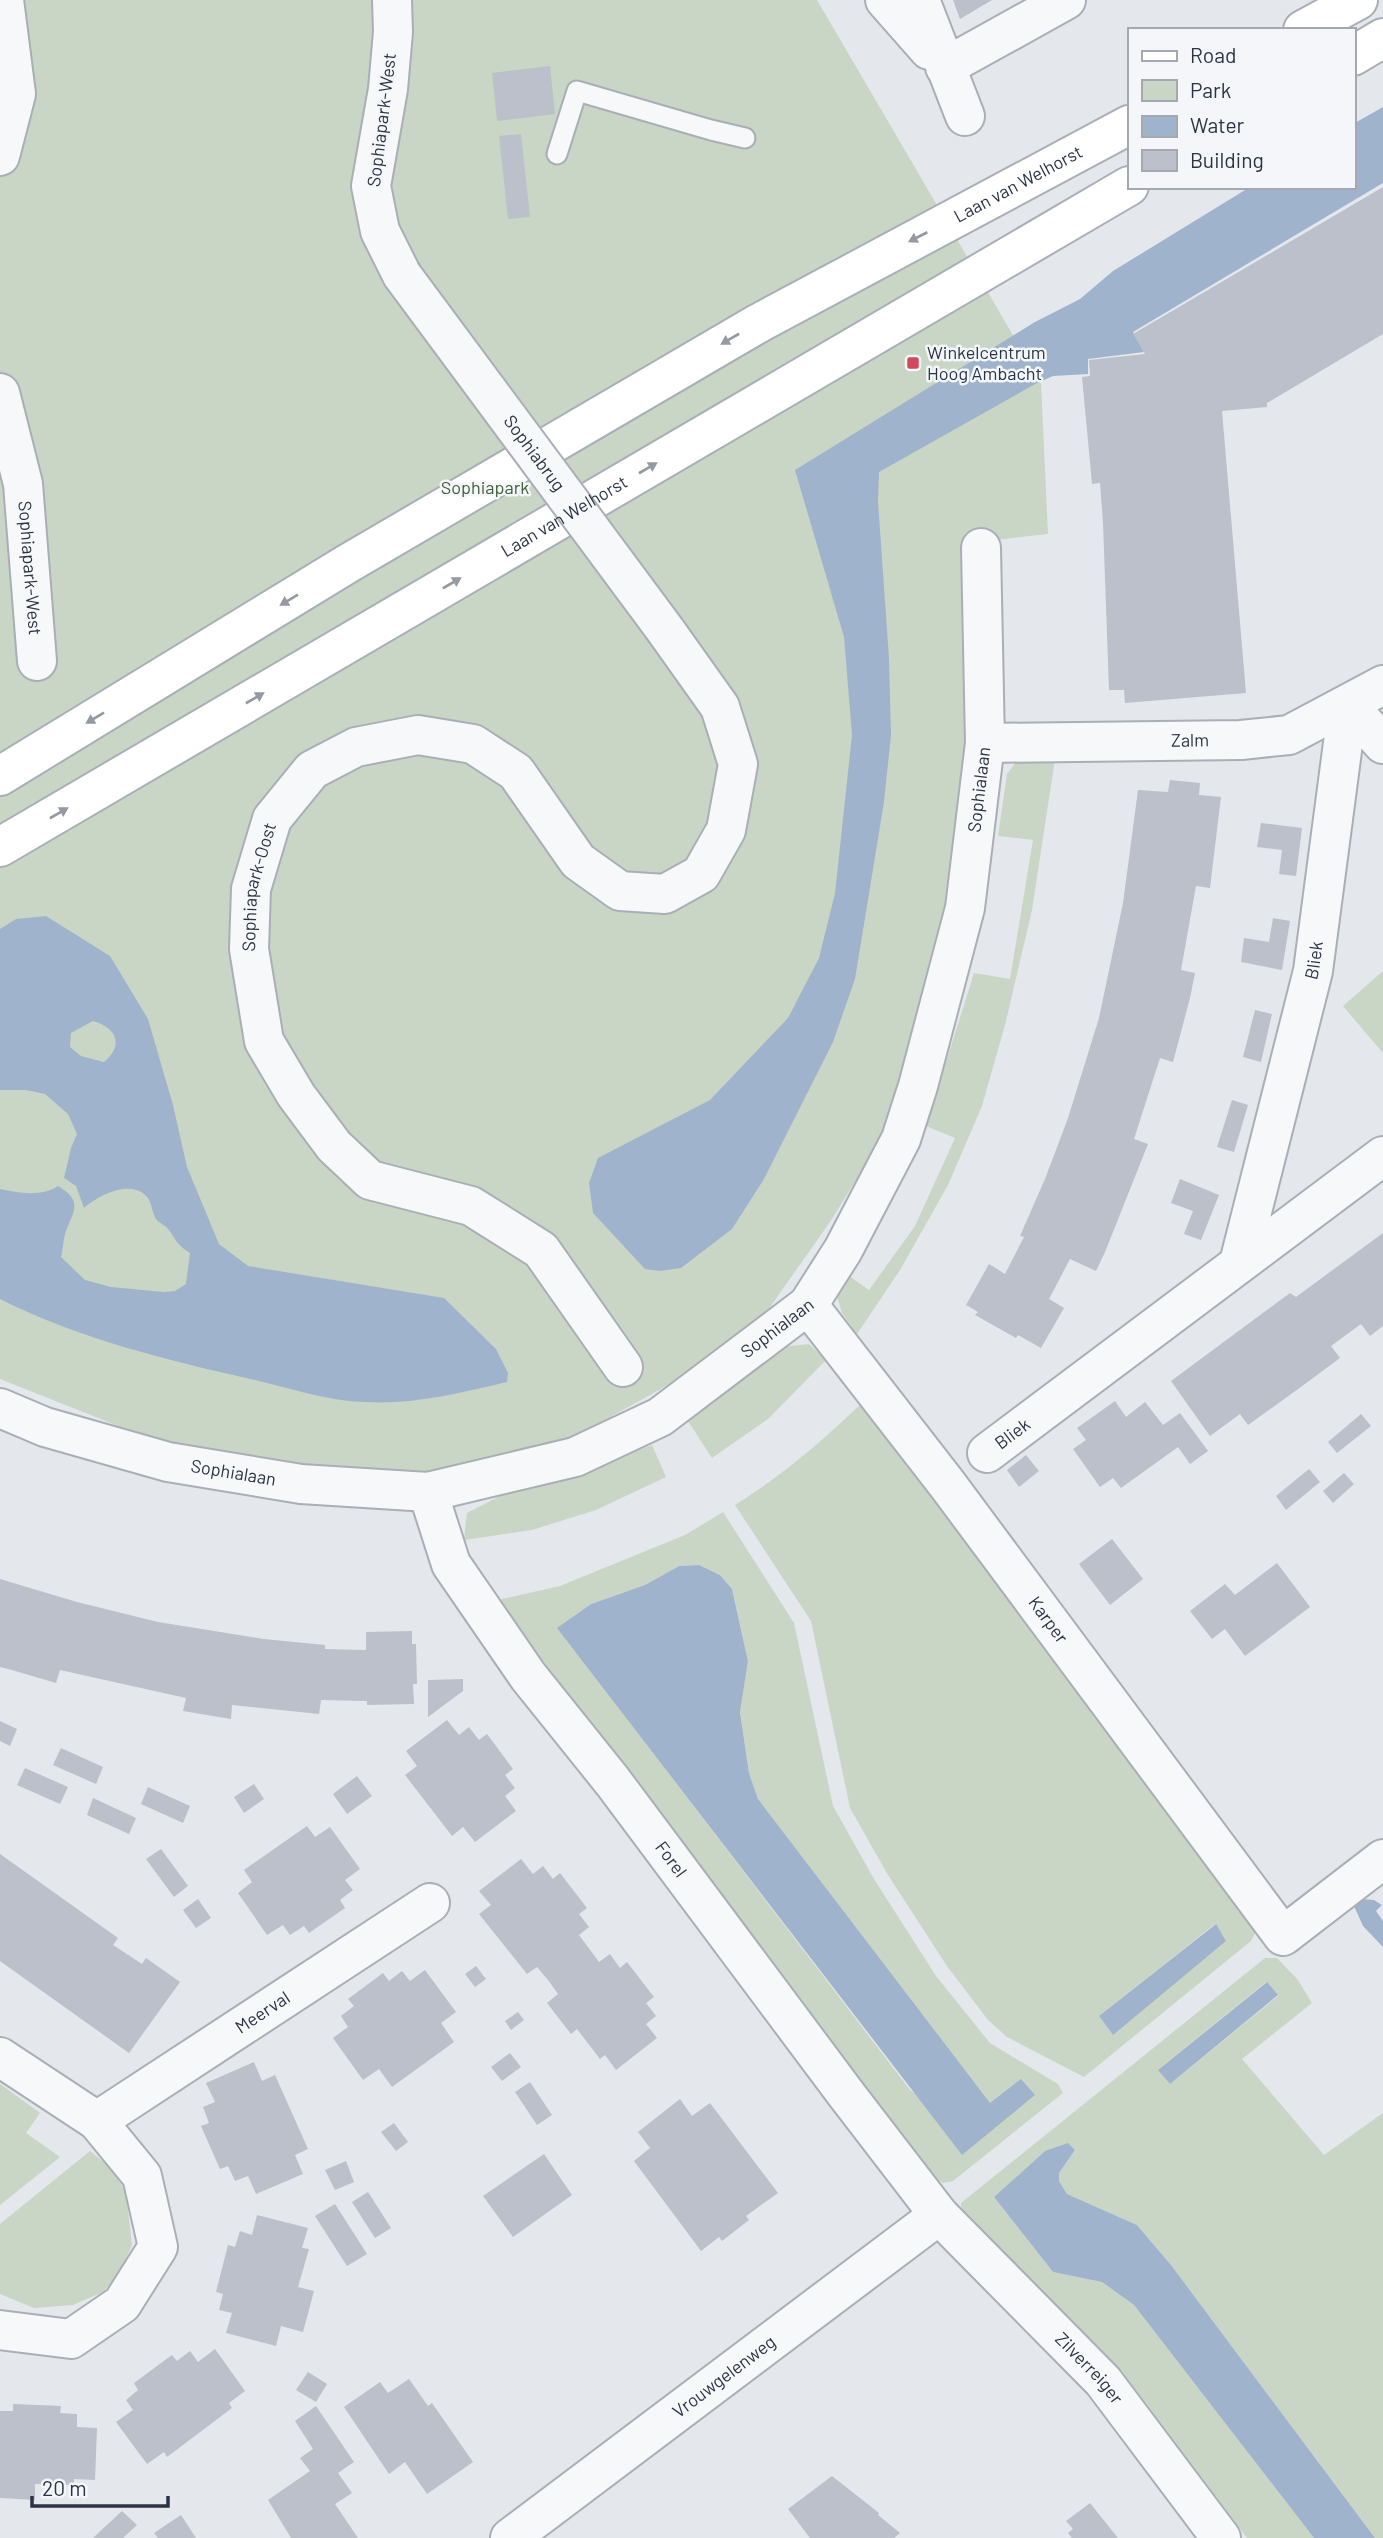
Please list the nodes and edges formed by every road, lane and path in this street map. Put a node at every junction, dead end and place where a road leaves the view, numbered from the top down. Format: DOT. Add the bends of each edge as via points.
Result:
graph roads {
  1 [pos="4,0"];
  2 [pos="392,0"];
  3 [pos="886,0"];
  4 [pos="920,0"];
  5 [pos="1066,0"];
  6 [pos="1358,0"];
  7 [pos="1307,28"];
  8 [pos="1383,38"];
  9 [pos="1355,55"];
  10 [pos="945,67"];
  11 [pos="965,116"];
  12 [pos="1128,126"];
  13 [pos="745,138"];
  14 [pos="557,154"];
  15 [pos="0,156"];
  16 [pos="1128,187"];
  17 [pos="402,275"];
  18 [pos="0,393"];
  19 [pos="981,548"];
  20 [pos="666,631"];
  21 [pos="37,662"];
  22 [pos="1383,685"];
  23 [pos="1348,705"];
  24 [pos="985,743"];
  25 [pos="1383,744"];
  26 [pos="0,776"];
  27 [pos="0,848"];
  28 [pos="1383,1156"];
  29 [pos="1239,1263"];
  30 [pos="808,1305"];
  31 [pos="623,1367"];
  32 [pos="0,1408"];
  33 [pos="988,1452"];
  34 [pos="428,1492"];
  35 [pos="1383,1859"];
  36 [pos="430,1903"];
  37 [pos="0,2057"];
  38 [pos="97,2121"];
  39 [pos="939,2215"];
  40 [pos="0,2330"];
  41 [pos="510,2538"];
  42 [pos="1221,2538"];
  1 -- 15 [label="street" via="16,94"];
  2 -- 17 [label="street, Sophiapark-West" via="388,89 371,186 380,232"];
  3 -- 10 [label="street"];
  4 -- 10 [label="street"];
  5 -- 10 [label="street"];
  6 -- 7 [label="main road"];
  8 -- 9 [label="main road"];
  10 -- 11 [label="street"];
  12 -- 26 [label="main road, Laan van Welhorst, one-way" via="769,317 336,571"];
  13 -- 14 [label="lane" via="577,91"];
  27 -- 16 [label="main road, Laan van Welhorst, one-way"];
  17 -- 20 [label="street, Sophiabrug, bridge"];
  18 -- 21 [label="street, Sophiapark-West" via="23,484"];
  19 -- 24 [label="street, Sophialaan"];
  20 -- 31 [label="street, Sophiapark-Oost" via="720,707 738,764 726,830 701,874 665,894 620,891 578,861 516,772 473,744 418,735 356,747 312,770 272,819 251,889 249,949 264,1041 334,1146 370,1180 471,1206 541,1250"];
  22 -- 23 [label="street, Zalm"];
  23 -- 24 [label="street, Zalm" via="1290,735 1241,740"];
  23 -- 25 [label="street"];
  23 -- 29 [label="street, Bliek" via="1313,971"];
  24 -- 30 [label="street, Sophialaan" via="965,908 918,1086 901,1139 877,1188"];
  28 -- 29 [label="street, Bliek"];
  29 -- 33 [label="street, Bliek"];
  30 -- 34 [label="street, Sophialaan" via="660,1417 575,1457"];
  30 -- 35 [label="street, Karper" via="1283,1936"];
  32 -- 34 [label="street, Sophialaan" via="45,1427 168,1462 301,1484"];
  34 -- 39 [label="street, Forel" via="451,1564 528,1676"];
  36 -- 38 [label="street, Meerval"];
  37 -- 38 [label="street"];
  38 -- 40 [label="street" via="142,2176 158,2247 122,2304 71,2339"];
  39 -- 41 [label="street, Vrouwgelenweg"];
  39 -- 42 [label="street, Zilverreiger" via="1103,2381"];
}
